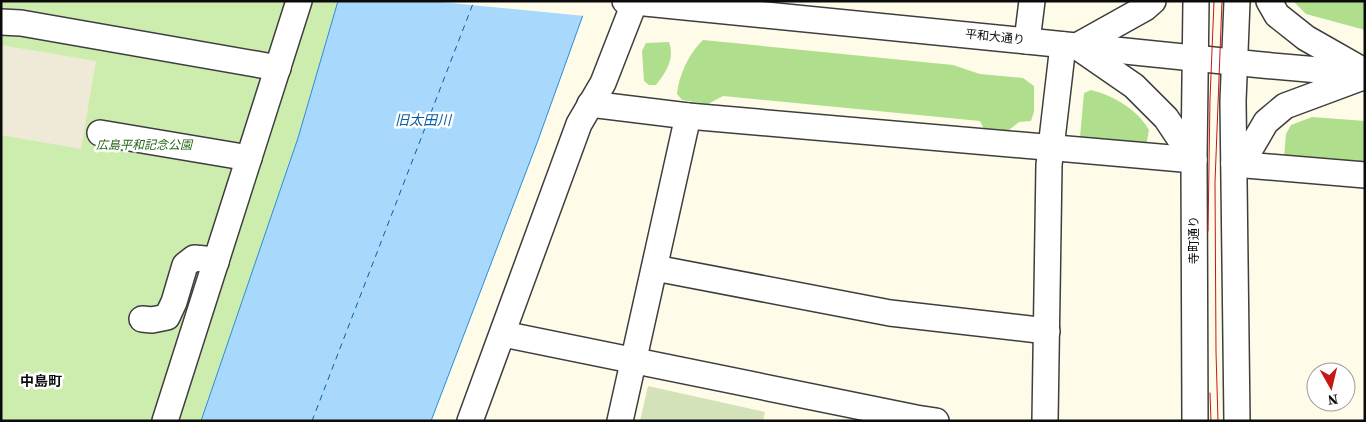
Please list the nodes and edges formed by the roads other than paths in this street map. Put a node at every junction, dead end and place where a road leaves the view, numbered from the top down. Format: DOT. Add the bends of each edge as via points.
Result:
graph roads {
  1 [pos="8,1"];
  2 [pos="299,1"];
  3 [pos="1032,1"];
  4 [pos="1153,1"];
  5 [pos="1196,1"];
  6 [pos="1237,1"];
  7 [pos="1269,1"];
  8 [pos="631,2"];
  9 [pos="11,22"];
  10 [pos="1027,40"];
  11 [pos="1070,46"];
  12 [pos="1194,58"];
  13 [pos="1234,62"];
  14 [pos="278,68"];
  15 [pos="1365,74"];
  16 [pos="590,104"];
  17 [pos="688,116"];
  18 [pos="100,133"];
  19 [pos="1052,148"];
  20 [pos="249,158"];
  21 [pos="1194,160"];
  22 [pos="1234,164"];
  23 [pos="1365,175"];
  24 [pos="216,262"];
  25 [pos="655,268"];
  26 [pos="142,319"];
  27 [pos="1047,331"];
  28 [pos="503,334"];
  29 [pos="634,360"];
  30 [pos="165,421"];
  31 [pos="470,421"];
  32 [pos="620,421"];
  33 [pos="936,421"];
  34 [pos="1045,421"];
  35 [pos="1195,421"];
  36 [pos="1236,421"];
  1 -- 9 [label="street"];
  2 -- 14 [label="street"];
  3 -- 10 [label="street"];
  4 -- 11 [label="street"];
  5 -- 12 [label="street, 寺町通り"];
  6 -- 13 [label="street"];
  7 -- 15 [label="street" via="1277,15 1306,38"];
  8 -- 10 [label="street, 平和大通り"];
  8 -- 16 [label="street" via="603,83"];
  9 -- 14 [label="street"];
  10 -- 11 [label="street, 平和大通り"];
  11 -- 12 [label="street, 平和大通り"];
  11 -- 19 [label="street"];
  11 -- 21 [label="street" via="1134,86 1171,125"];
  12 -- 13 [label="street, 平和大通り"];
  12 -- 21 [label="street, 寺町通り"];
  13 -- 15 [label="street, 平和大通り"];
  13 -- 22 [label="street"];
  14 -- 20 [label="street"];
  15 -- 22 [label="street" via="1285,106 1266,122 1246,156"];
  16 -- 17 [label="street"];
  16 -- 28 [label="street" via="579,124"];
  17 -- 19 [label="street"];
  17 -- 25 [label="street"];
  18 -- 20 [label="street"];
  19 -- 21 [label="street"];
  19 -- 27 [label="street" via="1049,165"];
  20 -- 24 [label="street"];
  21 -- 35 [label="street, 寺町通り"];
  22 -- 23 [label="street"];
  22 -- 36 [label="street"];
  24 -- 26 [label="street" via="194,258 185,265 167,317"];
  24 -- 30 [label="street"];
  25 -- 27 [label="street" via="890,313"];
  25 -- 29 [label="street"];
  27 -- 34 [label="street"];
  28 -- 29 [label="street"];
  28 -- 31 [label="street"];
  29 -- 32 [label="street"];
  29 -- 33 [label="street"];
}
